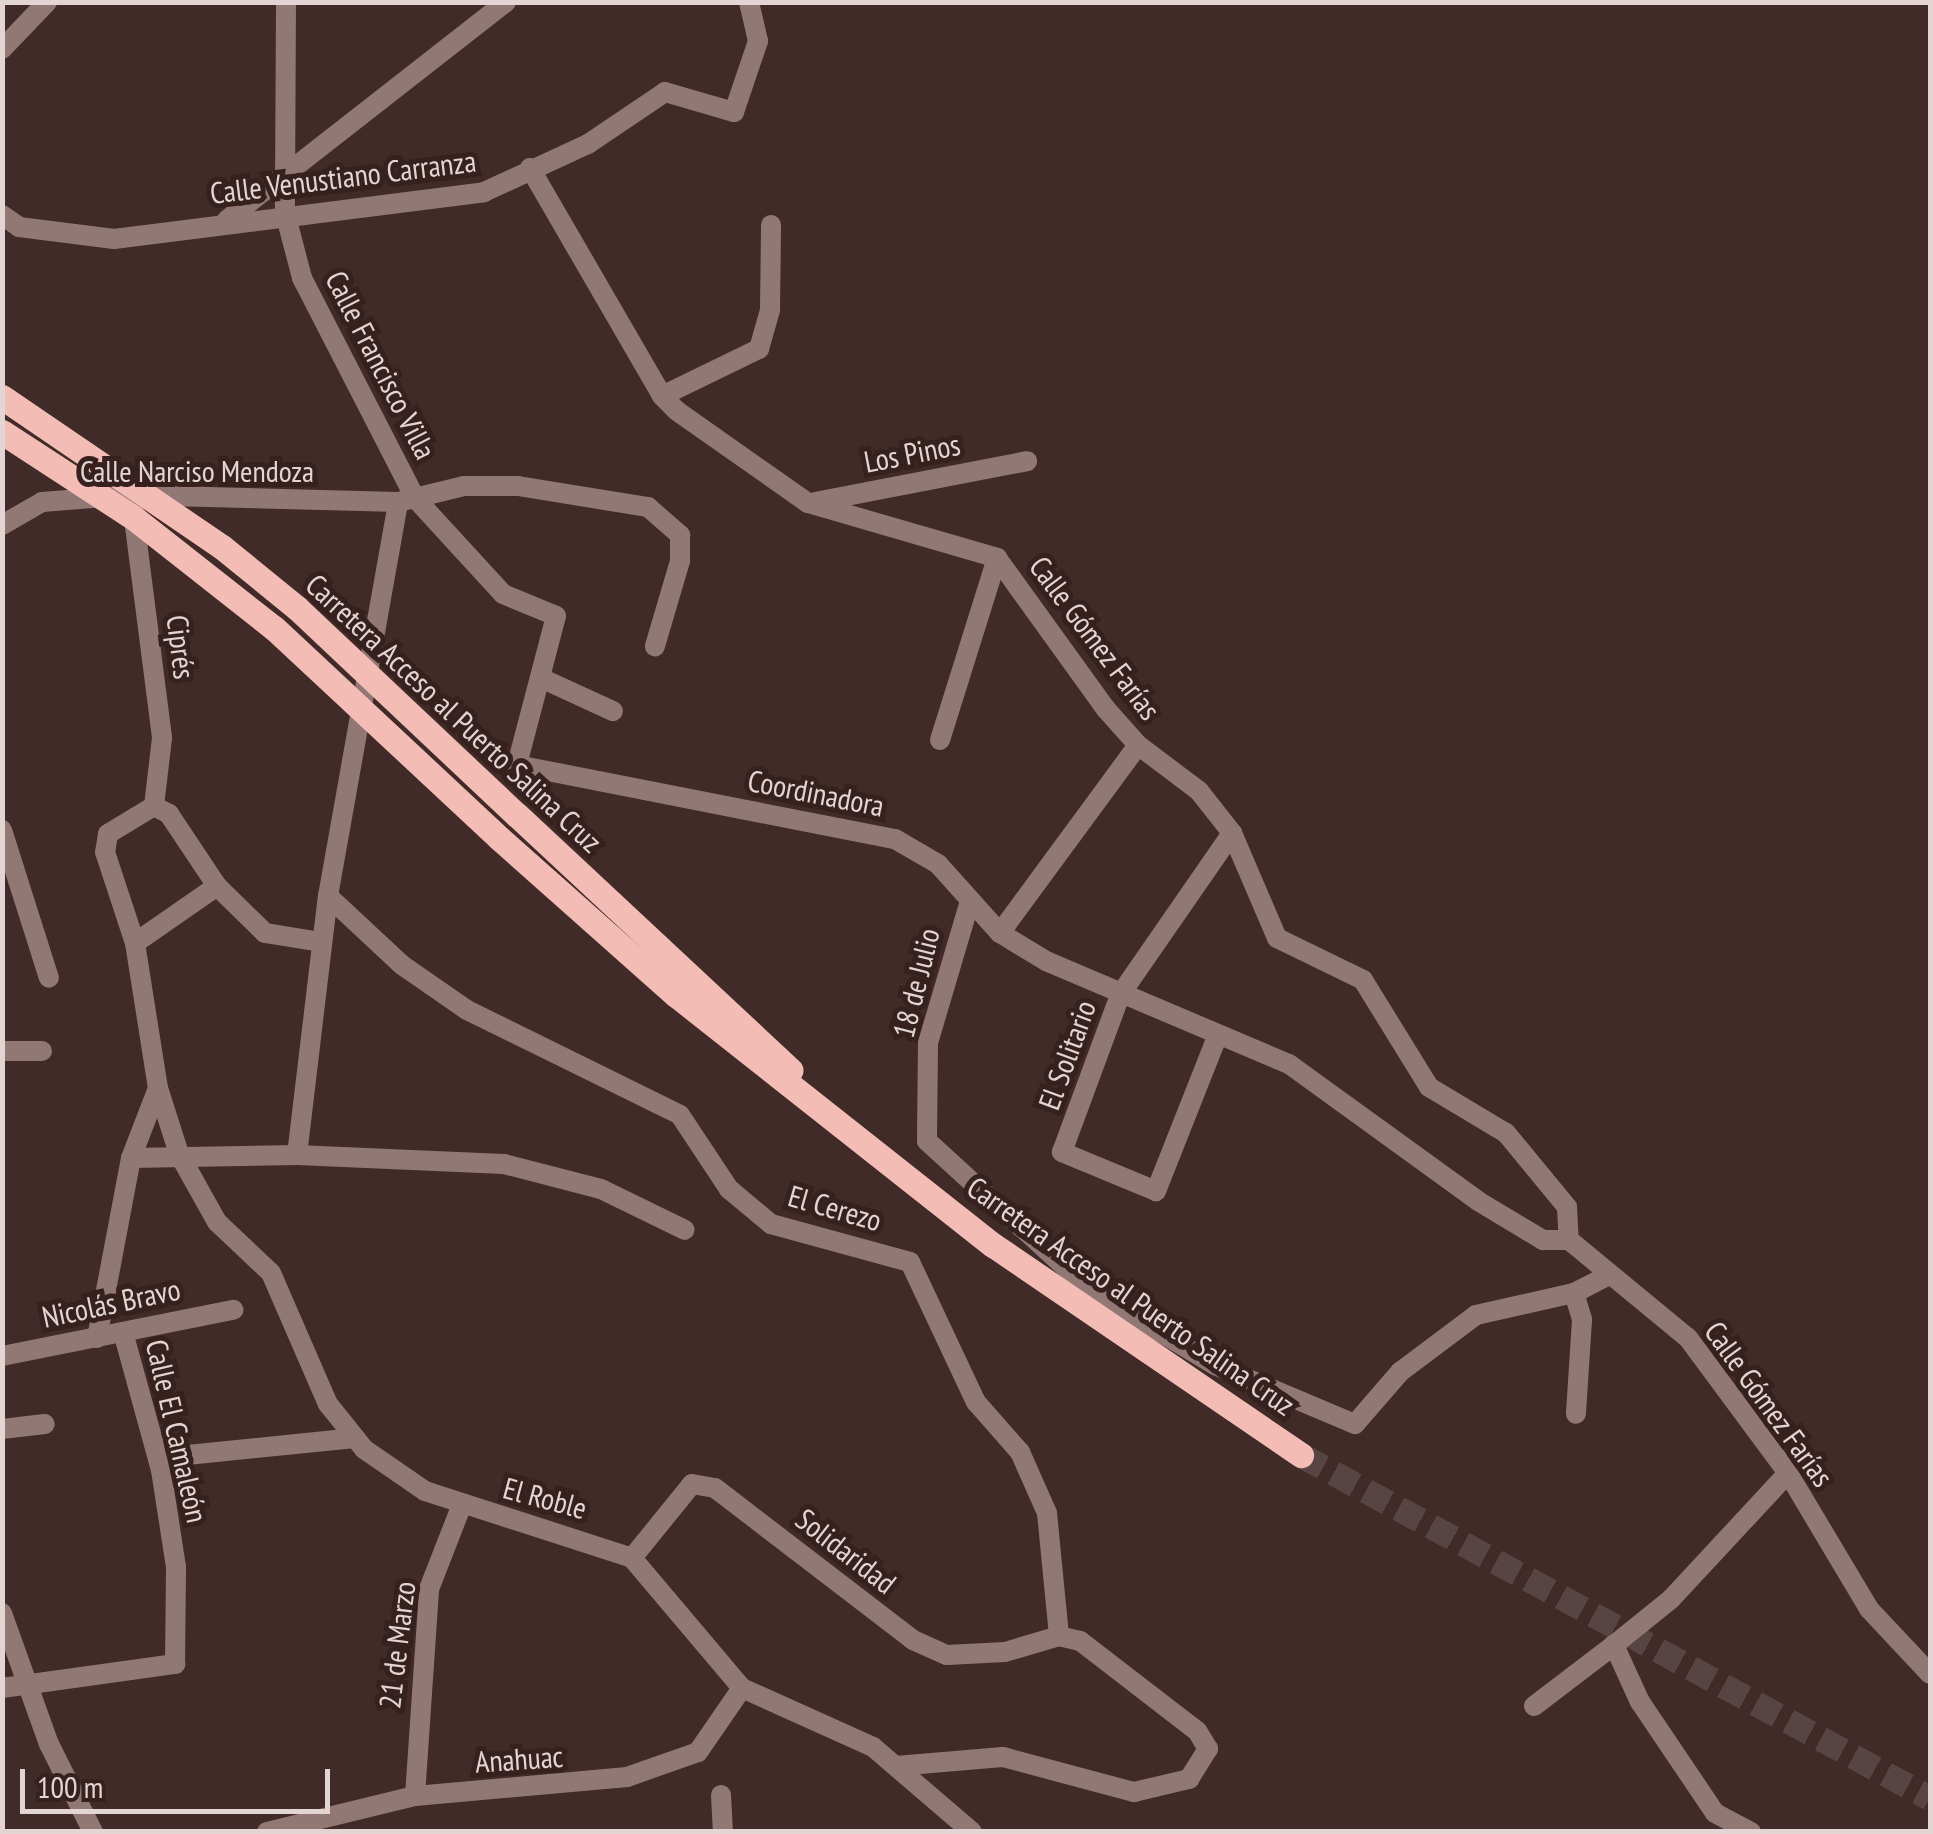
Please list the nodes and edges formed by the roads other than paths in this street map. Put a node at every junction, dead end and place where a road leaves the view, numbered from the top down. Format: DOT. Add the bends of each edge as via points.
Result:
graph roads {
  1 [pos="47,2"];
  2 [pos="286,2"];
  3 [pos="506,2"];
  4 [pos="749,2"];
  5 [pos="483,12"];
  6 [pos="2,49"];
  7 [pos="530,168"];
  8 [pos="288,171"];
  9 [pos="285,213"];
  10 [pos="2,215"];
  11 [pos="224,222"];
  12 [pos="771,225"];
  13 [pos="662,396"];
  14 [pos="2,397"];
  15 [pos="2,432"];
  16 [pos="1027,462"];
  17 [pos="131,495"];
  18 [pos="406,500"];
  19 [pos="808,502"];
  20 [pos="2,525"];
  21 [pos="996,558"];
  22 [pos="655,646"];
  23 [pos="543,679"];
  24 [pos="613,711"];
  25 [pos="940,740"];
  26 [pos="1138,745"];
  27 [pos="154,806"];
  28 [pos="2,830"];
  29 [pos="1232,833"];
  30 [pos="217,886"];
  31 [pos="328,896"];
  32 [pos="970,901"];
  33 [pos="1000,933"];
  34 [pos="322,942"];
  35 [pos="135,944"];
  36 [pos="49,978"];
  37 [pos="1120,996"];
  38 [pos="1217,1037"];
  39 [pos="42,1051"];
  40 [pos="2,1052"];
  41 [pos="158,1088"];
  42 [pos="831,1114"];
  43 [pos="179,1154"];
  44 [pos="297,1155"];
  45 [pos="131,1158"];
  46 [pos="684,1230"];
  47 [pos="1569,1240"];
  48 [pos="1606,1277"];
  49 [pos="1574,1293"];
  50 [pos="233,1310"];
  51 [pos="123,1332"];
  52 [pos="98,1338"];
  53 [pos="2,1356"];
  54 [pos="1576,1414"];
  55 [pos="44,1424"];
  56 [pos="2,1429"];
  57 [pos="355,1438"];
  58 [pos="1300,1455"];
  59 [pos="158,1458"];
  60 [pos="1788,1473"];
  61 [pos="461,1507"];
  62 [pos="632,1558"];
  63 [pos="2,1614"];
  64 [pos="1059,1636"];
  65 [pos="1614,1646"];
  66 [pos="1930,1674"];
  67 [pos="29,1686"];
  68 [pos="2,1688"];
  69 [pos="742,1688"];
  70 [pos="1534,1706"];
  71 [pos="896,1766"];
  72 [pos="415,1796"];
  73 [pos="722,1796"];
  74 [pos="93,1832"];
  75 [pos="267,1832"];
  76 [pos="723,1832"];
  77 [pos="972,1832"];
  78 [pos="1751,1832"];
  1 -- 6 [label="street"];
  2 -- 8 [label="street, Calle Francisco Villa"];
  3 -- 5 [label="street"];
  4 -- 7 [label="street, Calle Venustiano Carranza" via="758,41 734,112 664,92 588,144"];
  5 -- 8 [label="street"];
  7 -- 9 [label="street, Calle Venustiano Carranza" via="484,192"];
  7 -- 13 [label="street, Calle Gómez Farías"];
  8 -- 9 [label="street, Calle Francisco Villa"];
  8 -- 11 [label="street"];
  9 -- 11 [label="street, Calle Venustiano Carranza"];
  9 -- 18 [label="street, Calle Francisco Villa" via="302,278"];
  10 -- 11 [label="street, Calle Venustiano Carranza" via="19,227 114,239"];
  12 -- 13 [label="street" via="770,310 759,348"];
  13 -- 19 [label="street, Calle Gómez Farías" via="704,434"];
  14 -- 42 [label="main road, Carretera Acceso al Puerto Salina Cruz, bridge" via="222,546 297,608"];
  15 -- 42 [label="main road, Carretera Acceso al Puerto Salina Cruz, bridge" via="134,518 274,628 676,995"];
  16 -- 19 [label="street, Los Pinos"];
  17 -- 18 [label="street, Calle Narciso Mendoza"];
  17 -- 20 [label="street, Calle Narciso Mendoza" via="42,502"];
  17 -- 27 [label="street, Ciprés" via="162,738"];
  18 -- 22 [label="street, Calle Narciso Mendoza" via="464,486 518,486 648,506 680,535 680,561"];
  18 -- 23 [label="street, Coordinadora" via="503,594 556,616"];
  18 -- 31 [label="street, Calle Francisco Villa"];
  19 -- 21 [label="street, Calle Gómez Farías"];
  21 -- 25 [label="street"];
  21 -- 26 [label="street, Calle Gómez Farías"];
  23 -- 24 [label="street"];
  23 -- 32 [label="street, Coordinadora" via="517,766 895,839 938,864"];
  26 -- 29 [label="street, Calle Gómez Farías" via="1199,791"];
  26 -- 33 [label="street"];
  27 -- 30 [label="street" via="169,814"];
  27 -- 35 [label="street, El Roble" via="118,824 105,852"];
  28 -- 36 [label="street"];
  29 -- 37 [label="street"];
  29 -- 47 [label="street, Calle Gómez Farías" via="1276,938 1364,980 1429,1087 1506,1133 1566,1206"];
  30 -- 34 [label="street" via="266,934"];
  30 -- 35 [label="street"];
  31 -- 34 [label="street, Calle Francisco Villa"];
  31 -- 64 [label="street, El Cerezo" via="402,964 467,1010 680,1115 729,1190 771,1224 910,1262 976,1402 1020,1452 1047,1514"];
  32 -- 33 [label="street, Coordinadora"];
  32 -- 49 [label="street, 18 de Julio" via="928,1043 928,1141 1090,1290 1215,1365 1344,1424 1355,1424 1400,1372 1476,1315"];
  33 -- 37 [label="street, Coordinadora"];
  34 -- 44 [label="street, Calle Francisco Villa"];
  35 -- 41 [label="street, El Roble"];
  37 -- 38 [label="street, Coordinadora"];
  37 -- 38 [label="street, El Solitario" via="1062,1152 1156,1191"];
  38 -- 47 [label="street, Coordinadora" via="1289,1064 1543,1240"];
  39 -- 40 [label="street"];
  41 -- 43 [label="street, El Roble"];
  41 -- 45 [label="street, Calle El Camaleón"];
  42 -- 58 [label="main road, Carretera Acceso al Puerto Salina Cruz" via="1023,1266"];
  43 -- 44 [label="street"];
  43 -- 45 [label="street"];
  43 -- 57 [label="street, El Roble" via="217,1222 271,1273 328,1404"];
  44 -- 46 [label="street" via="504,1164 601,1189"];
  45 -- 52 [label="street, Calle El Camaleón" via="104,1274"];
  47 -- 48 [label="street, Calle Gómez Farías"];
  48 -- 49 [label="street"];
  48 -- 60 [label="street, Calle Gómez Farías" via="1688,1338"];
  49 -- 54 [label="street" via="1582,1320"];
  50 -- 51 [label="street, Nicolás Bravo"];
  51 -- 52 [label="street, Nicolás Bravo"];
  51 -- 59 [label="street, Calle El Camaleón"];
  52 -- 53 [label="street, Nicolás Bravo"];
  55 -- 56 [label="street"];
  57 -- 59 [label="street, Calle El Camaleón"];
  57 -- 61 [label="street, El Roble" via="425,1491"];
  59 -- 67 [label="street, Calle El Camaleón" via="176,1567 175,1664"];
  60 -- 65 [label="street" via="1671,1599"];
  60 -- 66 [label="street, Calle Gómez Farías" via="1869,1609"];
  61 -- 62 [label="street, El Roble" via="536,1524"];
  61 -- 72 [label="street, 21 de Marzo" via="430,1590"];
  62 -- 64 [label="street, Solidaridad" via="692,1484 715,1488 913,1640 947,1656 1006,1652"];
  62 -- 69 [label="street"];
  63 -- 67 [label="street"];
  64 -- 71 [label="street" via="1080,1641 1197,1731 1208,1748 1189,1780 1134,1792 1003,1757"];
  65 -- 70 [label="street"];
  65 -- 78 [label="street" via="1640,1702 1715,1813"];
  67 -- 68 [label="street"];
  67 -- 74 [label="street"];
  69 -- 71 [label="street" via="873,1747"];
  69 -- 72 [label="street, Anahuac" via="698,1752 627,1778"];
  71 -- 77 [label="street"];
  72 -- 75 [label="street, Anahuac"];
  73 -- 76 [label="street"];
}
